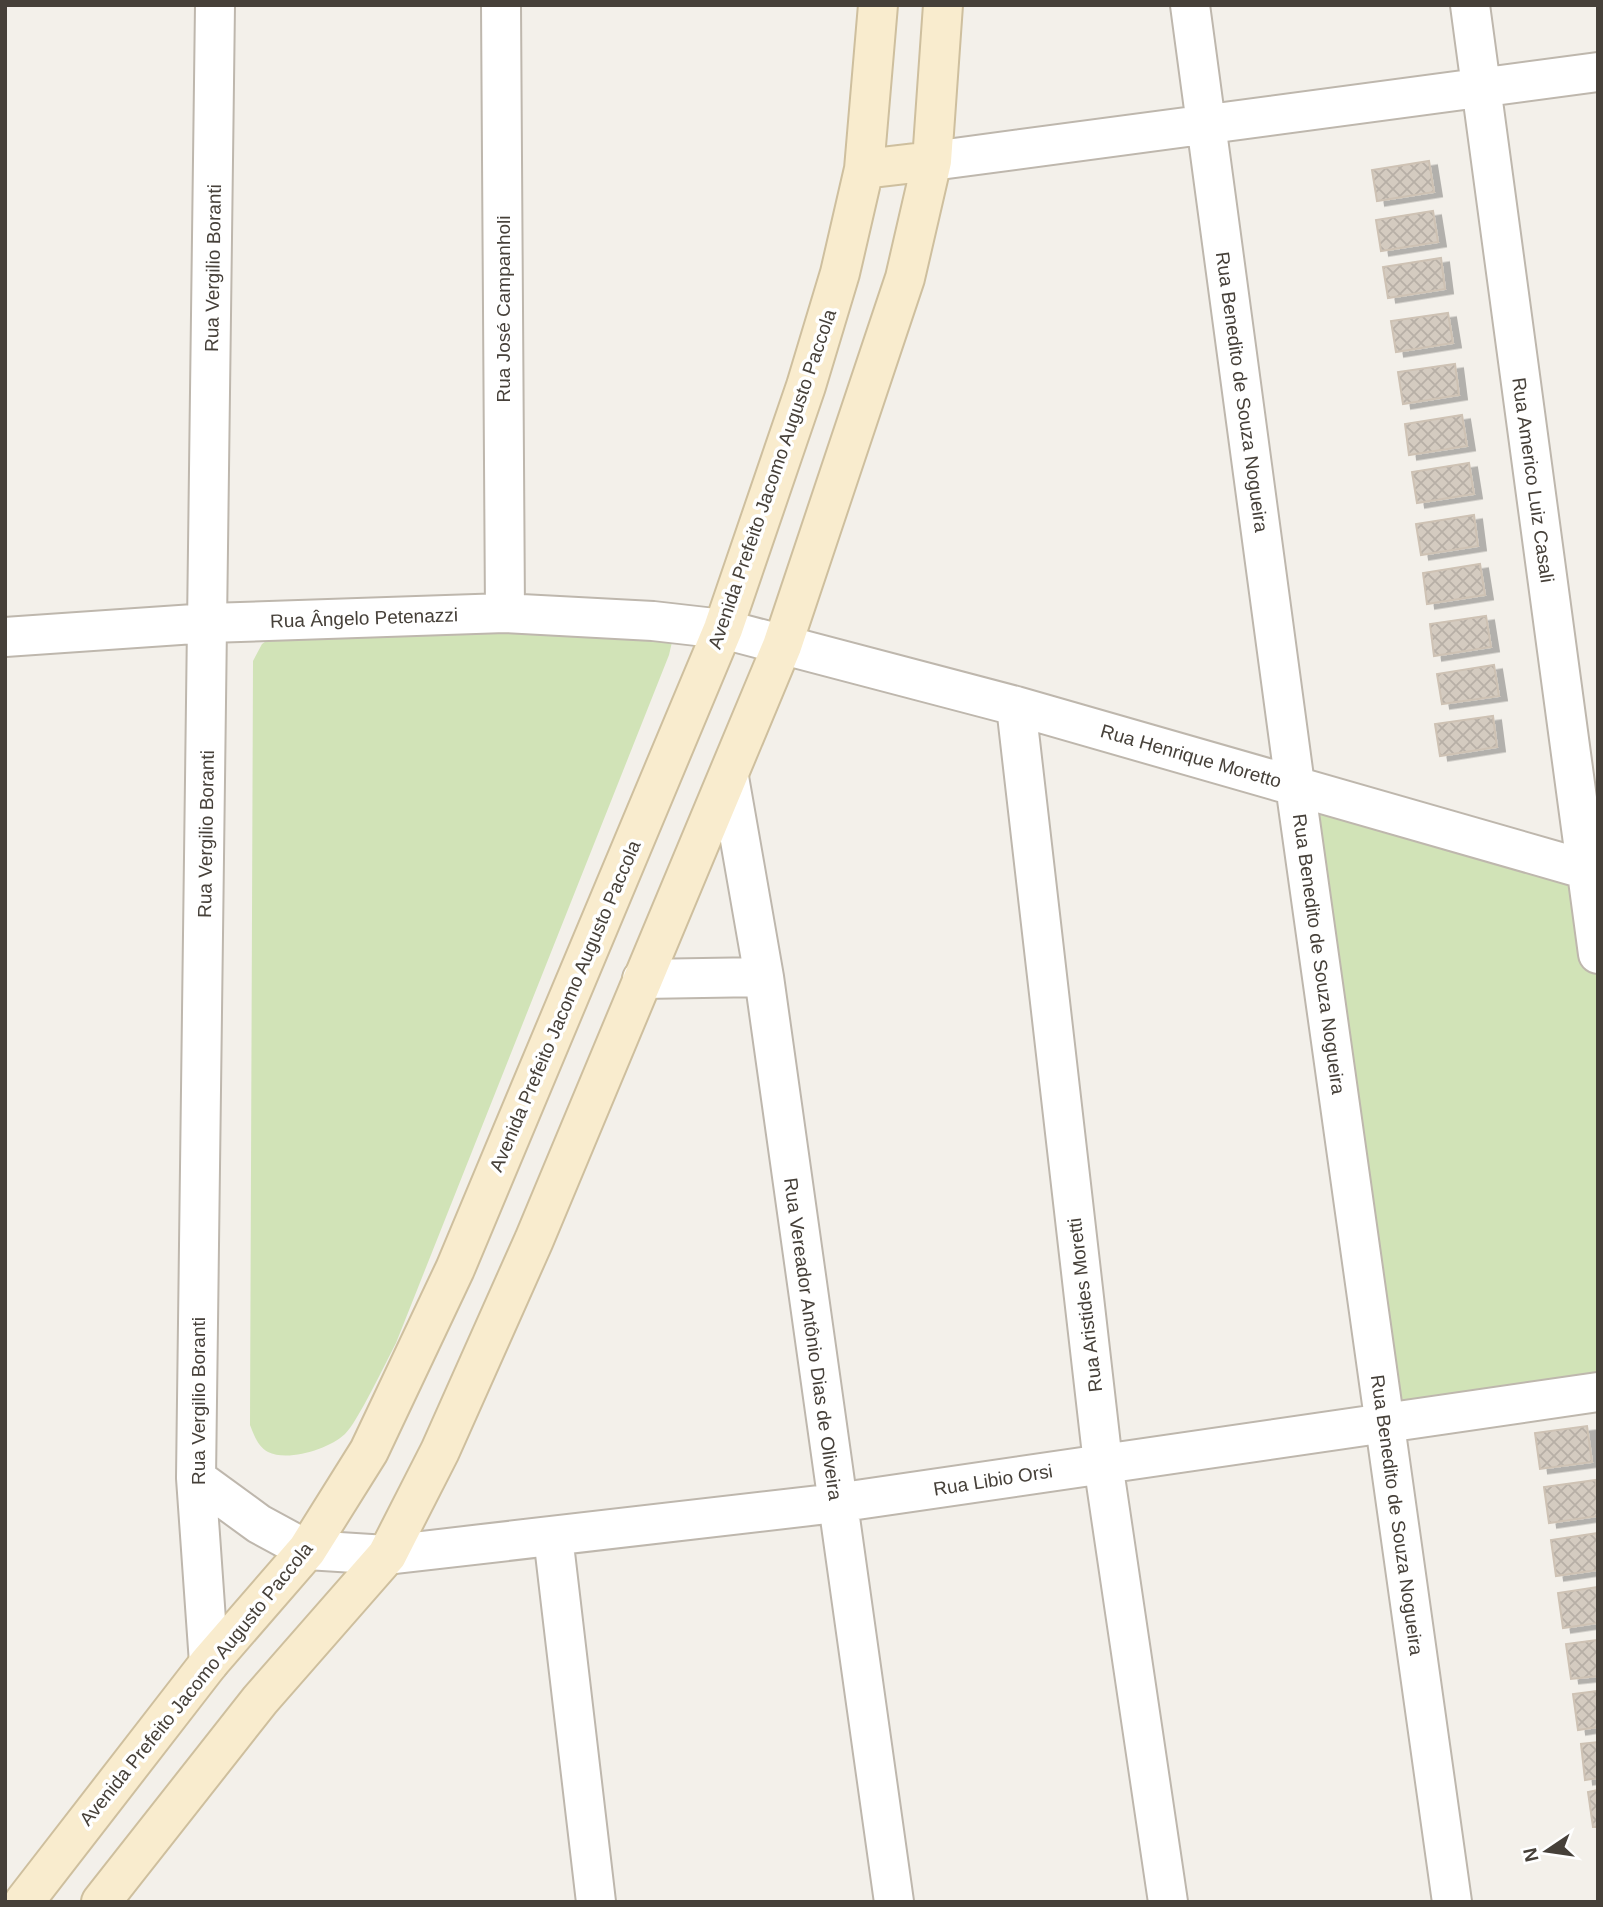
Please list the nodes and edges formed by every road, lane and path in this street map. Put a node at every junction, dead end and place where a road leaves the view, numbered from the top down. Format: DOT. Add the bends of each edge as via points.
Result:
graph roads {
  1 [pos="215,5"];
  2 [pos="501,5"];
  3 [pos="878,5"];
  4 [pos="943,5"];
  5 [pos="1191,5"];
  6 [pos="1470,5"];
  7 [pos="1598,72"];
  8 [pos="1480,89"];
  9 [pos="1207,126"];
  10 [pos="932,161"];
  11 [pos="864,169"];
  12 [pos="505,613"];
  13 [pos="209,623"];
  14 [pos="723,629"];
  15 [pos="5,637"];
  16 [pos="782,646"];
  17 [pos="1016,706"];
  18 [pos="729,777"];
  19 [pos="1295,785"];
  20 [pos="1592,872"];
  21 [pos="1598,954"];
  22 [pos="764,977"];
  23 [pos="642,979"];
  24 [pos="1598,1392"];
  25 [pos="1383,1422"];
  26 [pos="1103,1463"];
  27 [pos="196,1478"];
  28 [pos="836,1503"];
  29 [pos="553,1536"];
  30 [pos="307,1550"];
  31 [pos="387,1555"];
  32 [pos="209,1663"];
  33 [pos="50,1867"];
  34 [pos="5,1884"];
  35 [pos="24,1902"];
  36 [pos="101,1902"];
  37 [pos="596,1902"];
  38 [pos="894,1902"];
  39 [pos="1168,1902"];
  40 [pos="1452,1902"];
  1 -- 13 [label="street, Rua Vergilio Boranti"];
  2 -- 12 [label="street, Rua José Campanholi"];
  3 -- 11 [label="street, Avenida Prefeito Jacomo Augusto Paccola"];
  4 -- 10 [label="street"];
  5 -- 9 [label="street, Rua Benedito de Souza Nogueira"];
  6 -- 8 [label="street, Rua Americo Luiz Casali"];
  7 -- 8 [label="street"];
  8 -- 9 [label="street"];
  8 -- 20 [label="street, Rua Americo Luiz Casali"];
  9 -- 10 [label="street"];
  9 -- 19 [label="street, Rua Benedito de Souza Nogueira"];
  10 -- 11 [label="street"];
  10 -- 16 [label="street" via="905,278"];
  11 -- 14 [label="street, Avenida Prefeito Jacomo Augusto Paccola" via="810,373"];
  12 -- 13 [label="street, Rua Ângelo Petenazzi"];
  12 -- 14 [label="street, Rua Ângelo Petenazzi"];
  13 -- 15 [label="street, Rua Ângelo Petenazzi"];
  13 -- 27 [label="street, Rua Vergilio Boranti"];
  14 -- 16 [label="street, Rua Ângelo Petenazzi"];
  14 -- 30 [label="street, Avenida Prefeito Jacomo Augusto Paccola" via="455,1269 369,1451"];
  16 -- 17 [label="street, Rua Henrique Moretto"];
  16 -- 18 [label="street"];
  17 -- 19 [label="street, Rua Henrique Moretto"];
  17 -- 26 [label="street, Rua Aristides Moretti"];
  18 -- 22 [label="street, Rua Vereador Antônio Dias de Oliveira"];
  18 -- 23 [label="street"];
  19 -- 20 [label="street, Rua Henrique Moretto"];
  19 -- 25 [label="street, Rua Benedito de Souza Nogueira"];
  20 -- 21 [label="street, Rua Americo Luiz Casali"];
  22 -- 23 [label="street"];
  22 -- 28 [label="street, Rua Vereador Antônio Dias de Oliveira"];
  23 -- 31 [label="street" via="534,1240 440,1451"];
  24 -- 25 [label="street, Rua Libio Orsi"];
  25 -- 26 [label="street, Rua Libio Orsi"];
  25 -- 40 [label="street, Rua Benedito de Souza Nogueira"];
  26 -- 28 [label="street, Rua Libio Orsi"];
  26 -- 39 [label="street, Rua Aristides Moretti"];
  27 -- 30 [label="street" via="259,1524"];
  27 -- 32 [label="street, Rua Vergilio Boranti"];
  28 -- 29 [label="street, Rua Libio Orsi"];
  28 -- 38 [label="street, Rua Vereador Antônio Dias de Oliveira"];
  29 -- 31 [label="street, Rua Libio Orsi"];
  29 -- 37 [label="street"];
  30 -- 31 [label="street, Rua Libio Orsi"];
  30 -- 32 [label="street, Avenida Prefeito Jacomo Augusto Paccola"];
  31 -- 36 [label="street" via="260,1700"];
  32 -- 33 [label="street, Avenida Prefeito Jacomo Augusto Paccola"];
  33 -- 34 [label="street"];
  33 -- 35 [label="street, Avenida Prefeito Jacomo Augusto Paccola"];
}
